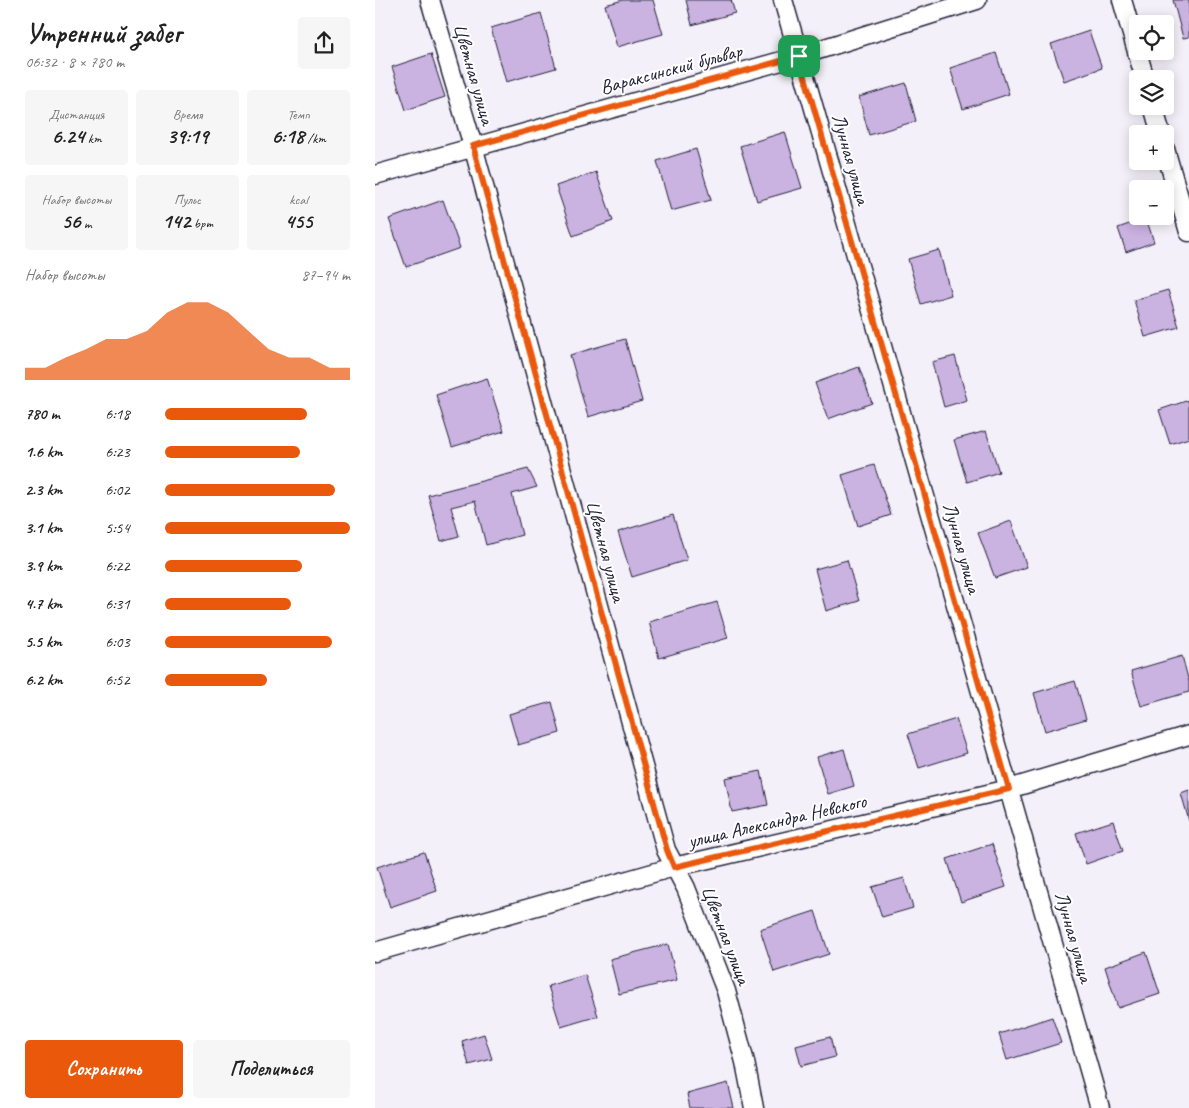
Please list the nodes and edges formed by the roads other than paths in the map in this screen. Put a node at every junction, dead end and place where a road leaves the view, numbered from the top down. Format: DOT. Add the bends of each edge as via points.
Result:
graph roads {
  1 [pos="431,0"];
  2 [pos="783,0"];
  3 [pos="977,0"];
  4 [pos="1122,0"];
  5 [pos="799,56"];
  6 [pos="1142,70"];
  7 [pos="473,146"];
  8 [pos="1171,170"];
  9 [pos="375,175"];
  10 [pos="1189,232"];
  11 [pos="1189,736"];
  12 [pos="1009,789"];
  13 [pos="674,867"];
  14 [pos="375,952"];
  15 [pos="754,1108"];
  16 [pos="1100,1108"];
  1 -- 7 [label="street, Цветная улица"];
  2 -- 5 [label="street, Лунная улица"];
  3 -- 5 [label="street, Вараксинский бульвар"];
  4 -- 6 [label="street"];
  5 -- 7 [label="street, Вараксинский бульвар"];
  5 -- 12 [label="street, Лунная улица"];
  7 -- 9 [label="street, Вараксинский бульвар"];
  7 -- 13 [label="street, Цветная улица"];
  8 -- 10 [label="street"];
  11 -- 12 [label="street, улица Александра Невского"];
  12 -- 13 [label="street, улица Александра Невского"];
  12 -- 16 [label="street, Лунная улица"];
  13 -- 14 [label="street, улица Александра Невского"];
  13 -- 15 [label="street, Цветная улица" via="726,991"];
}
